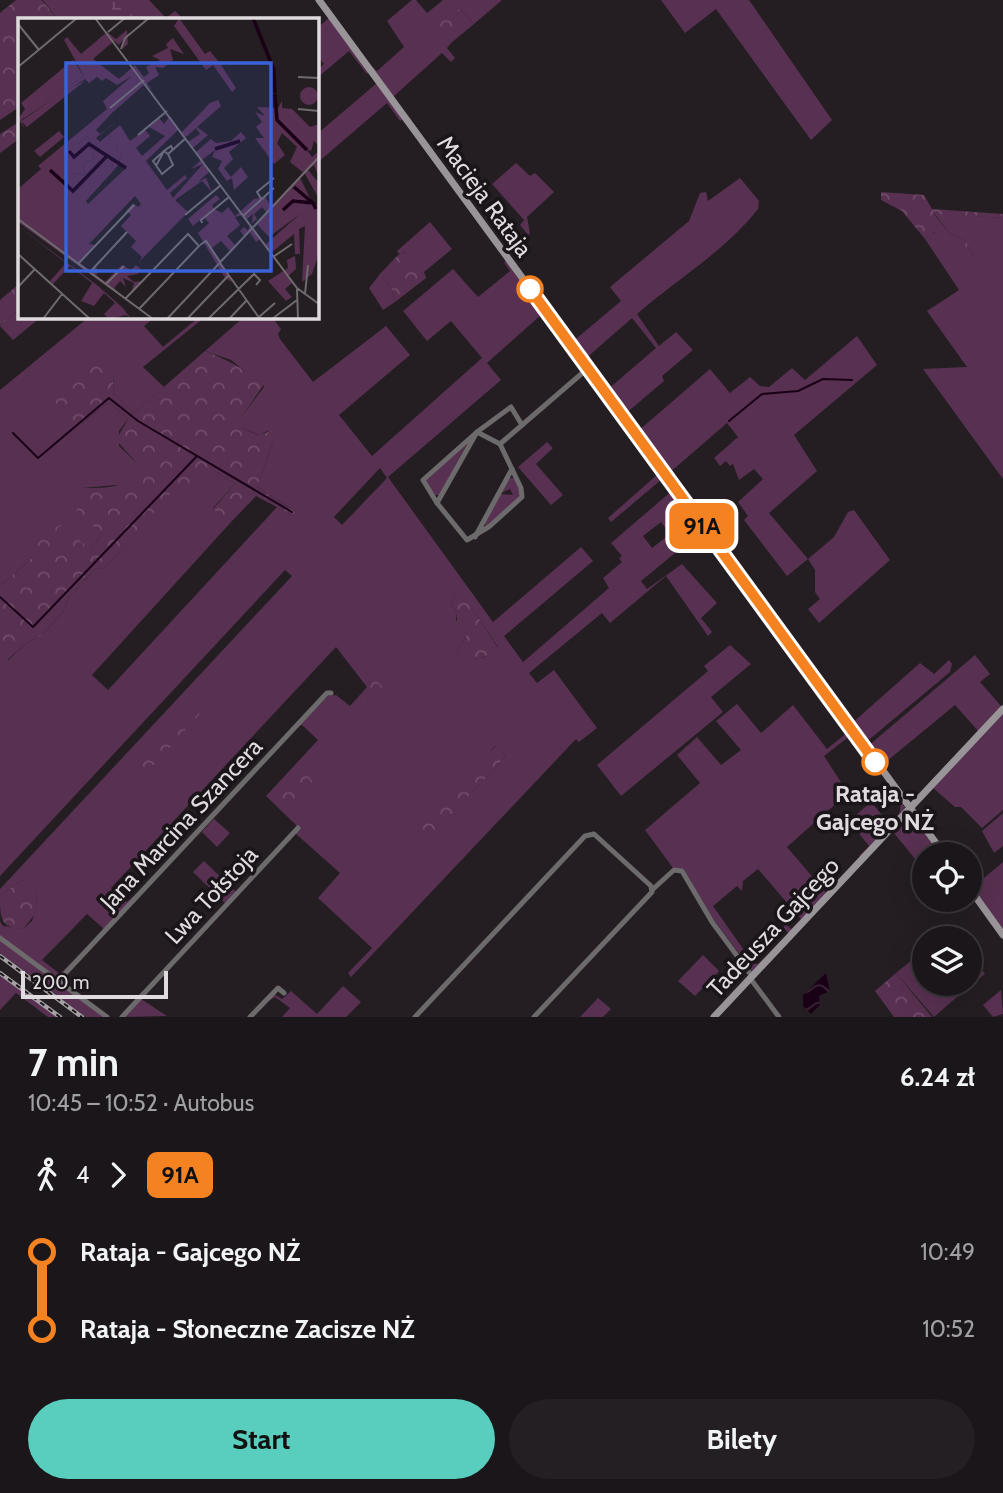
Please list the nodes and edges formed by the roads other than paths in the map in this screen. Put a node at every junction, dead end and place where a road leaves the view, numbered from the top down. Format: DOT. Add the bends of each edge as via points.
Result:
graph roads {
  1 [pos="319,0"];
  2 [pos="587,369"];
  3 [pos="522,425"];
  4 [pos="477,432"];
  5 [pos="499,444"];
  6 [pos="512,469"];
  7 [pos="437,503"];
  8 [pos="474,539"];
  9 [pos="331,693"];
  10 [pos="1003,709"];
  11 [pos="910,808"];
  12 [pos="298,828"];
  13 [pos="935,842"];
  14 [pos="652,890"];
  15 [pos="982,906"];
  16 [pos="1003,935"];
  17 [pos="0,938"];
  18 [pos="751,977"];
  19 [pos="58,981"];
  20 [pos="284,993"];
  21 [pos="107,1017"];
  22 [pos="122,1017"];
  23 [pos="250,1017"];
  24 [pos="415,1017"];
  25 [pos="534,1017"];
  26 [pos="714,1017"];
  27 [pos="779,1017"];
  1 -- 2 [label="street, Macieja Rataja"];
  2 -- 3 [label="street"];
  2 -- 11 [label="street, Macieja Rataja"];
  3 -- 4 [label="street" via="511,407"];
  3 -- 5 [label="street"];
  4 -- 5 [label="street"];
  4 -- 7 [label="street"];
  4 -- 7 [label="street" via="424,478"];
  5 -- 6 [label="street"];
  6 -- 8 [label="street"];
  6 -- 8 [label="street" via="522,489 521,498"];
  7 -- 8 [label="street" via="463,538"];
  9 -- 19 [label="street, Jana Marcina Szancera"];
  10 -- 11 [label="street, Tadeusza Gajcego"];
  11 -- 13 [label="street, Macieja Rataja"];
  11 -- 18 [label="street, Tadeusza Gajcego"];
  12 -- 22 [label="street, Lwa Tołstoja"];
  14 -- 18 [label="street" via="678,869"];
  14 -- 24 [label="street" via="590,834"];
  14 -- 25 [label="street"];
  15 -- 16 [label="street"];
  17 -- 19 [label="street"];
  18 -- 26 [label="street, Tadeusza Gajcego"];
  18 -- 27 [label="street"];
  19 -- 21 [label="street"];
  20 -- 23 [label="street" via="278,988"];
}
